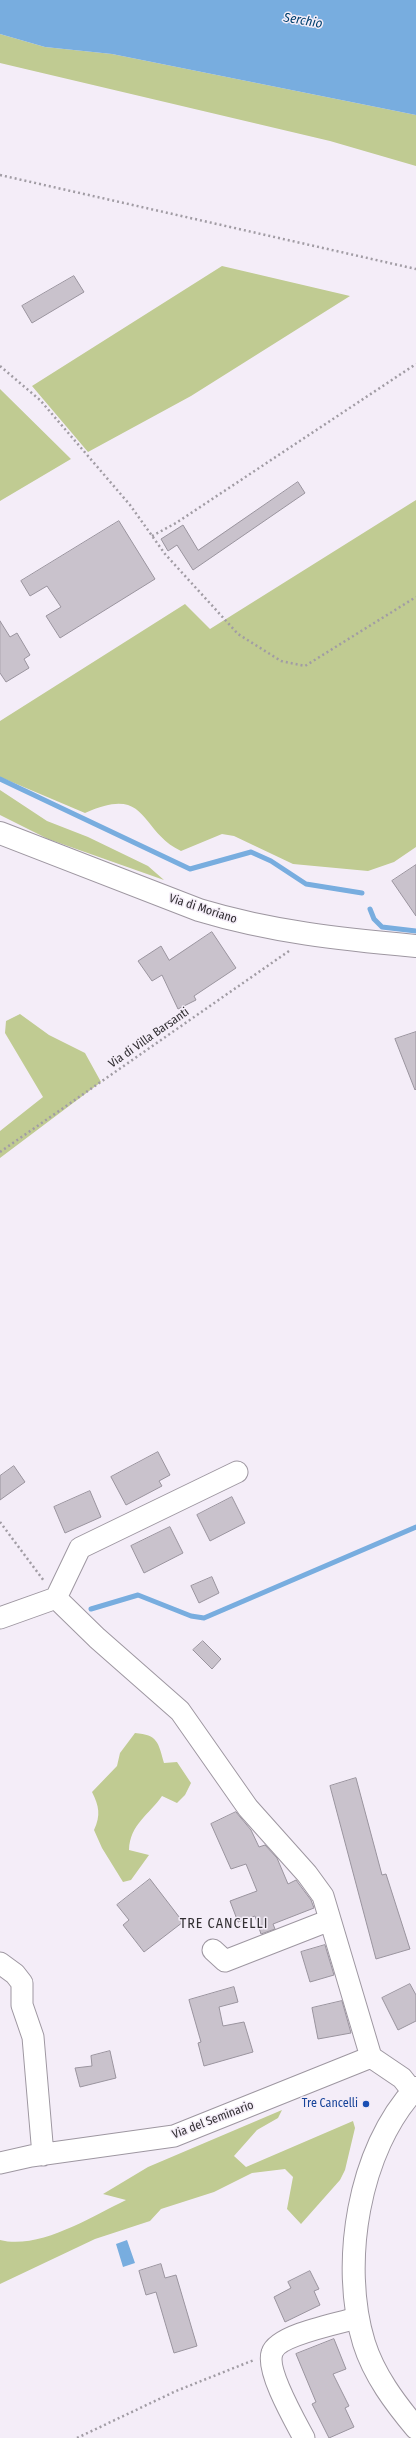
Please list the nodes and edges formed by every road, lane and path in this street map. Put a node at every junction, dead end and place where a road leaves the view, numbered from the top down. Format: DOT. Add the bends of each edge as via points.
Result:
graph roads {
  1 [pos="0,175"];
  2 [pos="416,269"];
  3 [pos="416,364"];
  4 [pos="0,366"];
  5 [pos="152,536"];
  6 [pos="416,597"];
  7 [pos="0,833"];
  8 [pos="305,935"];
  9 [pos="416,946"];
  10 [pos="0,1152"];
  11 [pos="237,1472"];
  12 [pos="0,1522"];
  13 [pos="56,1598"];
  14 [pos="0,1618"];
  15 [pos="330,1920"];
  16 [pos="213,1950"];
  17 [pos="0,1963"];
  18 [pos="371,2057"];
  19 [pos="414,2090"];
  20 [pos="43,2155"];
  21 [pos="0,2163"];
  22 [pos="357,2318"];
  23 [pos="272,2353"];
  24 [pos="416,2428"];
  25 [pos="76,2438"];
  26 [pos="304,2438"];
  1 -- 2 [label="path"];
  3 -- 5 [label="path" via="176,523"];
  4 -- 5 [label="path" via="40,400 130,505"];
  5 -- 6 [label="path" via="165,554 238,634 281,661 305,666"];
  7 -- 8 [label="main road, Via di Moriano" via="199,910"];
  8 -- 9 [label="main road, Via di Moriano"];
  8 -- 10 [label="path, Via di Villa Barsanti" via="299,944"];
  11 -- 13 [label="street" via="80,1548"];
  12 -- 13 [label="path"];
  13 -- 14 [label="street"];
  13 -- 15 [label="street" via="180,1711 248,1808 307,1874 323,1896"];
  15 -- 16 [label="street" via="225,1961"];
  15 -- 18 [label="street"];
  17 -- 20 [label="street" via="22,1983 22,2005 33,2037"];
  18 -- 19 [label="street" via="402,2078"];
  18 -- 20 [label="street, Via del Seminario" via="174,2136"];
  19 -- 22 [label="main road" via="387,2130 366,2183 354,2242"];
  20 -- 21 [label="street, Via del Seminario"];
  22 -- 23 [label="street" via="290,2337"];
  22 -- 24 [label="main road" via="375,2370"];
  23 -- 25 [label="path" via="176,2391"];
  23 -- 26 [label="street" via="272,2369"];
}
